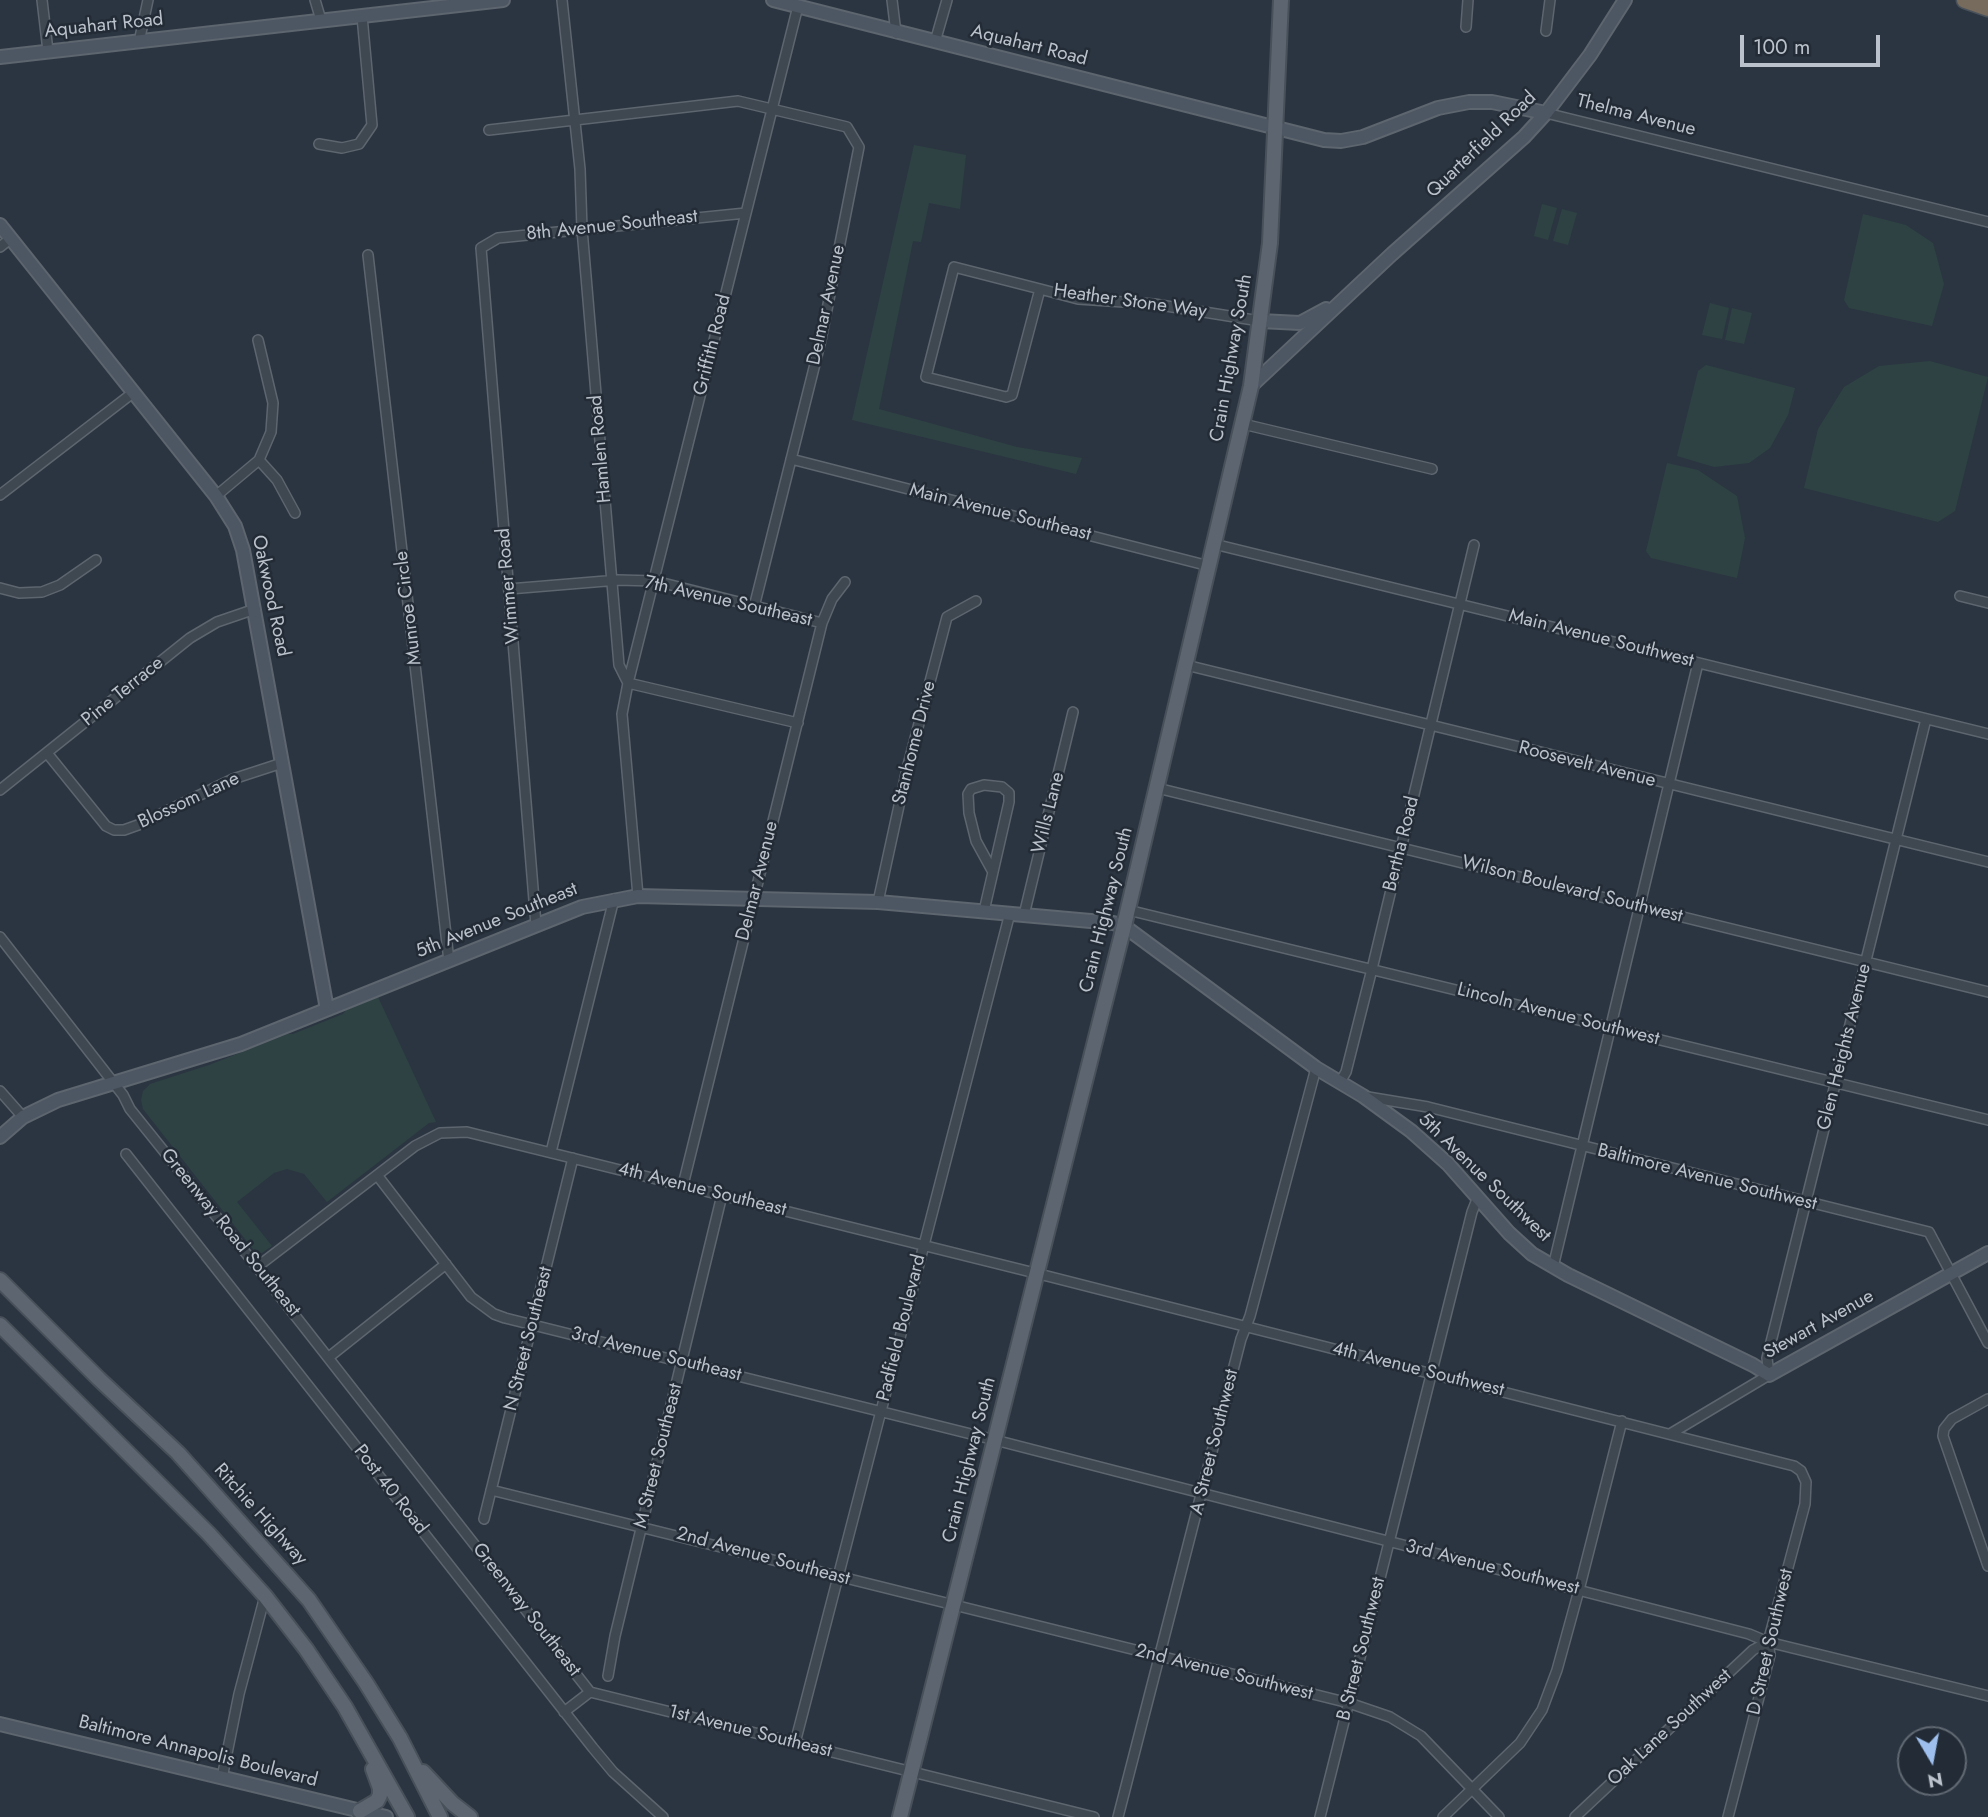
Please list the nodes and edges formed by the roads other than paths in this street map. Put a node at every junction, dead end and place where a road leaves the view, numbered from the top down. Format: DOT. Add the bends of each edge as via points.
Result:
graph roads {
  1 [pos="42,0"];
  2 [pos="148,0"];
  3 [pos="315,0"];
  4 [pos="503,0"];
  5 [pos="562,0"];
  6 [pos="773,0"];
  7 [pos="892,0"];
  8 [pos="947,0"];
  9 [pos="1282,0"];
  10 [pos="1468,0"];
  11 [pos="1549,0"];
  12 [pos="1625,0"];
  13 [pos="1965,0"];
  14 [pos="798,6"];
  15 [pos="1988,8"];
  16 [pos="362,16"];
  17 [pos="321,20"];
  18 [pos="1466,27"];
  19 [pos="1546,31"];
  20 [pos="896,33"];
  21 [pos="139,42"];
  22 [pos="935,42"];
  23 [pos="48,51"];
  24 [pos="0,57"];
  25 [pos="772,108"];
  26 [pos="1546,113"];
  27 [pos="573,119"];
  28 [pos="1277,129"];
  29 [pos="489,130"];
  30 [pos="318,144"];
  31 [pos="746,213"];
  32 [pos="1988,222"];
  33 [pos="0,225"];
  34 [pos="582,229"];
  35 [pos="5,243"];
  36 [pos="481,248"];
  37 [pos="368,256"];
  38 [pos="1040,289"];
  39 [pos="1345,298"];
  40 [pos="1260,320"];
  41 [pos="258,340"];
  42 [pos="1251,386"];
  43 [pos="134,392"];
  44 [pos="1243,424"];
  45 [pos="791,459"];
  46 [pos="259,460"];
  47 [pos="1432,469"];
  48 [pos="0,495"];
  49 [pos="216,496"];
  50 [pos="295,513"];
  51 [pos="1214,544"];
  52 [pos="1474,545"];
  53 [pos="96,560"];
  54 [pos="1209,566"];
  55 [pos="611,581"];
  56 [pos="655,581"];
  57 [pos="845,582"];
  58 [pos="0,588"];
  59 [pos="509,589"];
  60 [pos="1960,596"];
  61 [pos="976,601"];
  62 [pos="1988,603"];
  63 [pos="1460,604"];
  64 [pos="754,607"];
  65 [pos="255,609"];
  66 [pos="822,623"];
  67 [pos="1698,663"];
  68 [pos="1186,665"];
  69 [pos="628,683"];
  70 [pos="1073,712"];
  71 [pos="1926,719"];
  72 [pos="798,723"];
  73 [pos="1430,727"];
  74 [pos="1988,734"];
  75 [pos="47,753"];
  76 [pos="282,762"];
  77 [pos="1669,785"];
  78 [pos="1157,788"];
  79 [pos="0,790"];
  80 [pos="1895,838"];
  81 [pos="1401,848"];
  82 [pos="1988,862"];
  83 [pos="993,872"];
  84 [pos="638,896"];
  85 [pos="614,899"];
  86 [pos="754,899"];
  87 [pos="878,902"];
  88 [pos="1642,906"];
  89 [pos="1128,910"];
  90 [pos="984,911"];
  91 [pos="1010,913"];
  92 [pos="1024,915"];
  93 [pos="536,925"];
  94 [pos="1124,926"];
  95 [pos="0,937"];
  96 [pos="449,961"];
  97 [pos="1866,962"];
  98 [pos="1372,969"];
  99 [pos="1988,992"];
  100 [pos="327,1009"];
  101 [pos="1609,1028"];
  102 [pos="1316,1068"];
  103 [pos="113,1082"];
  104 [pos="1339,1082"];
  105 [pos="1836,1083"];
  106 [pos="0,1091"];
  107 [pos="1363,1096"];
  108 [pos="23,1117"];
  109 [pos="1988,1120"];
  110 [pos="0,1137"];
  111 [pos="1583,1147"];
  112 [pos="551,1152"];
  113 [pos="125,1154"];
  114 [pos="573,1158"];
  115 [pos="377,1175"];
  116 [pos="683,1185"];
  117 [pos="722,1195"];
  118 [pos="1478,1197"];
  119 [pos="1806,1203"];
  120 [pos="923,1245"];
  121 [pos="1988,1253"];
  122 [pos="446,1264"];
  123 [pos="257,1267"];
  124 [pos="1553,1267"];
  125 [pos="1038,1274"];
  126 [pos="1951,1274"];
  127 [pos="0,1280"];
  128 [pos="532,1324"];
  129 [pos="0,1325"];
  130 [pos="1247,1326"];
  131 [pos="1988,1343"];
  132 [pos="329,1357"];
  133 [pos="682,1361"];
  134 [pos="1431,1373"];
  135 [pos="1769,1376"];
  136 [pos="1988,1399"];
  137 [pos="880,1411"];
  138 [pos="1622,1421"];
  139 [pos="1670,1434"];
  140 [pos="995,1440"];
  141 [pos="1797,1468"];
  142 [pos="491,1490"];
  143 [pos="1201,1493"];
  144 [pos="484,1519"];
  145 [pos="642,1526"];
  146 [pos="463,1528"];
  147 [pos="1389,1541"];
  148 [pos="1988,1566"];
  149 [pos="838,1576"];
  150 [pos="1579,1590"];
  151 [pos="265,1597"];
  152 [pos="953,1606"];
  153 [pos="1768,1642"];
  154 [pos="1160,1657"];
  155 [pos="608,1676"];
  156 [pos="590,1692"];
  157 [pos="1988,1696"];
  158 [pos="1349,1703"];
  159 [pos="564,1712"];
  160 [pos="353,1719"];
  161 [pos="0,1724"];
  162 [pos="795,1743"];
  163 [pos="410,1756"];
  164 [pos="911,1771"];
  165 [pos="222,1778"];
  166 [pos="1473,1789"];
  167 [pos="360,1811"];
  168 [pos="386,1817"];
  169 [pos="407,1817"];
  170 [pos="440,1817"];
  171 [pos="470,1817"];
  172 [pos="663,1817"];
  173 [pos="900,1817"];
  174 [pos="1094,1817"];
  175 [pos="1118,1817"];
  176 [pos="1320,1817"];
  177 [pos="1443,1817"];
  178 [pos="1499,1817"];
  179 [pos="1575,1817"];
  180 [pos="1728,1817"];
  1 -- 23 [label="street"];
  2 -- 21 [label="street"];
  3 -- 17 [label="street"];
  4 -- 16 [label="street, Aquahart Road"];
  5 -- 27 [label="street, Hamlen Road"];
  6 -- 14 [label="street, Aquahart Road"];
  7 -- 20 [label="street"];
  8 -- 22 [label="street"];
  9 -- 28 [label="main road, Crain Highway South"];
  10 -- 18 [label="street"];
  11 -- 19 [label="street"];
  12 -- 26 [label="street, Quarterfield Road"];
  13 -- 15 [label="highway"];
  14 -- 20 [label="street, Aquahart Road"];
  14 -- 25 [label="street, Griffith Road"];
  16 -- 17 [label="street, Aquahart Road"];
  16 -- 30 [label="street" via="372,125 359,144 342,148"];
  17 -- 21 [label="street, Aquahart Road"];
  20 -- 22 [label="street, Aquahart Road"];
  21 -- 23 [label="street, Aquahart Road"];
  22 -- 28 [label="street, Aquahart Road"];
  23 -- 24 [label="street, Aquahart Road"];
  25 -- 27 [label="street" via="738,101"];
  25 -- 31 [label="street, Griffith Road"];
  25 -- 45 [label="street, Delmar Avenue" via="847,127 859,147 821,340"];
  26 -- 28 [label="street, Thelma Avenue" via="1492,102 1458,103 1381,132 1341,141"];
  26 -- 32 [label="street, Thelma Avenue"];
  26 -- 39 [label="street, Quarterfield Road"];
  27 -- 29 [label="street"];
  27 -- 34 [label="street, Hamlen Road"];
  28 -- 40 [label="main road, Crain Highway South"];
  31 -- 34 [label="street, 8th Avenue Southeast"];
  31 -- 56 [label="street, Griffith Road"];
  33 -- 35 [label="street, Oakwood Road"];
  34 -- 36 [label="street, 8th Avenue Southeast" via="498,238"];
  34 -- 55 [label="street, Hamlen Road"];
  35 -- 43 [label="street, Oakwood Road"];
  36 -- 59 [label="street, Wimmer Road"];
  37 -- 96 [label="street, Munroe Circle"];
  38 -- 38 [label="street, Heather Stone Way" via="954,267 926,377 1012,395"];
  38 -- 40 [label="street, Heather Stone Way" via="1078,299 1154,304"];
  39 -- 40 [label="street, Quarterfield Road" via="1300,323"];
  39 -- 42 [label="street, Quarterfield Road"];
  40 -- 42 [label="main road, Crain Highway South"];
  41 -- 46 [label="street" via="273,403 271,432"];
  42 -- 44 [label="main road, Crain Highway South"];
  43 -- 48 [label="street"];
  43 -- 49 [label="street, Oakwood Road"];
  44 -- 47 [label="street"];
  44 -- 51 [label="main road, Crain Highway South"];
  45 -- 54 [label="street, Main Avenue Southeast"];
  45 -- 64 [label="street, Delmar Avenue"];
  46 -- 49 [label="street"];
  46 -- 50 [label="street" via="277,480"];
  49 -- 65 [label="street, Oakwood Road" via="235,526"];
  51 -- 54 [label="main road, Crain Highway South"];
  51 -- 63 [label="street, Main Avenue Southwest"];
  52 -- 63 [label="street, Bertha Road"];
  53 -- 58 [label="street" via="42,592"];
  54 -- 68 [label="main road, Crain Highway South"];
  55 -- 56 [label="street, 7th Avenue Southeast"];
  55 -- 59 [label="street, 7th Avenue Southeast"];
  55 -- 69 [label="street, Hamlen Road" via="619,665"];
  56 -- 64 [label="street, 7th Avenue Southeast"];
  56 -- 69 [label="street, Griffith Road"];
  57 -- 66 [label="street, Delmar Avenue"];
  59 -- 93 [label="street, Wimmer Road"];
  60 -- 62 [label="street"];
  61 -- 87 [label="street, Stanhome Drive" via="947,617"];
  63 -- 67 [label="street, Main Avenue Southwest"];
  63 -- 73 [label="street, Bertha Road"];
  64 -- 66 [label="street, 7th Avenue Southeast"];
  65 -- 75 [label="street, Pine Terrace" via="217,622 190,638"];
  65 -- 76 [label="street, Oakwood Road"];
  66 -- 72 [label="street, Delmar Avenue"];
  67 -- 71 [label="street, Main Avenue Southwest"];
  67 -- 77 [label="street"];
  68 -- 73 [label="street, Roosevelt Avenue"];
  68 -- 78 [label="main road, Crain Highway South"];
  69 -- 72 [label="street"];
  69 -- 84 [label="street, Hamlen Road" via="622,714"];
  70 -- 92 [label="street, Wills Lane"];
  71 -- 74 [label="street, Main Avenue Southwest"];
  71 -- 80 [label="street, Glen Heights Avenue"];
  72 -- 86 [label="street, Delmar Avenue"];
  73 -- 77 [label="street, Roosevelt Avenue"];
  73 -- 81 [label="street, Bertha Road"];
  75 -- 76 [label="street, Blossom Lane" via="114,830 138,825 233,779"];
  75 -- 79 [label="street, Pine Terrace"];
  76 -- 100 [label="street, Oakwood Road"];
  77 -- 80 [label="street, Roosevelt Avenue"];
  77 -- 88 [label="street"];
  78 -- 81 [label="street, Wilson Boulevard Southwest"];
  78 -- 89 [label="main road, Crain Highway South"];
  80 -- 82 [label="street, Roosevelt Avenue"];
  80 -- 97 [label="street, Glen Heights Avenue"];
  81 -- 88 [label="street, Wilson Boulevard Southwest"];
  81 -- 98 [label="street, Bertha Road"];
  83 -- 83 [label="street" via="1009,793 1002,787 984,785 968,794 969,813 976,841"];
  83 -- 90 [label="street"];
  84 -- 85 [label="street, 5th Avenue Southeast"];
  84 -- 86 [label="street, 5th Avenue Southeast"];
  85 -- 93 [label="street, 5th Avenue Southeast"];
  85 -- 112 [label="street"];
  86 -- 87 [label="street, 5th Avenue Southeast"];
  86 -- 116 [label="street, Delmar Avenue"];
  87 -- 90 [label="street, 5th Avenue Southeast"];
  88 -- 97 [label="street, Wilson Boulevard Southwest"];
  88 -- 101 [label="street"];
  89 -- 94 [label="main road, Crain Highway South"];
  89 -- 98 [label="street, Lincoln Avenue Southwest"];
  90 -- 91 [label="street, 5th Avenue Southeast"];
  91 -- 92 [label="street, 5th Avenue Southeast"];
  91 -- 120 [label="street, Padfield Boulevard"];
  92 -- 94 [label="street, 5th Avenue Southeast"];
  93 -- 96 [label="street, 5th Avenue Southeast"];
  94 -- 102 [label="street, 5th Avenue Southwest"];
  94 -- 125 [label="main road, Crain Highway South"];
  95 -- 103 [label="street, Greenway Road Southeast"];
  96 -- 100 [label="street, 5th Avenue Southeast"];
  97 -- 99 [label="street, Wilson Boulevard Southwest"];
  97 -- 105 [label="street, Glen Heights Avenue"];
  98 -- 101 [label="street, Lincoln Avenue Southwest"];
  98 -- 104 [label="street, Bertha Road" via="1346,1072"];
  100 -- 103 [label="street, 5th Avenue Southeast" via="228,1049"];
  101 -- 105 [label="street, Lincoln Avenue Southwest"];
  101 -- 111 [label="street"];
  102 -- 104 [label="street, 5th Avenue Southwest"];
  102 -- 130 [label="street, A Street Southwest"];
  103 -- 108 [label="street, 5th Avenue Southeast"];
  103 -- 123 [label="street, Greenway Road Southeast"];
  104 -- 107 [label="street, 5th Avenue Southwest"];
  105 -- 109 [label="street, Lincoln Avenue Southwest"];
  105 -- 119 [label="street, Glen Heights Avenue"];
  106 -- 108 [label="street"];
  107 -- 111 [label="street, Baltimore Avenue Southwest" via="1428,1107"];
  107 -- 118 [label="street, 5th Avenue Southwest" via="1423,1142"];
  108 -- 110 [label="street, 5th Avenue Southeast"];
  111 -- 119 [label="street, Baltimore Avenue Southwest"];
  111 -- 124 [label="street"];
  112 -- 114 [label="street, 4th Avenue Southeast"];
  112 -- 115 [label="street, 4th Avenue Southeast" via="477,1134 446,1132 415,1146"];
  113 -- 159 [label="street, Post 40 Road"];
  114 -- 116 [label="street, 4th Avenue Southeast"];
  114 -- 128 [label="street, N Street Southeast"];
  115 -- 122 [label="street, 3rd Avenue Southeast"];
  115 -- 123 [label="street, 4th Avenue Southeast"];
  116 -- 117 [label="street, 4th Avenue Southeast"];
  117 -- 120 [label="street, 4th Avenue Southeast"];
  117 -- 133 [label="street, M Street Southeast"];
  118 -- 124 [label="street, 5th Avenue Southwest" via="1516,1241"];
  118 -- 134 [label="street, B Street Southwest"];
  119 -- 126 [label="street, Baltimore Avenue Southwest" via="1928,1232"];
  119 -- 135 [label="street, Glen Heights Avenue" via="1767,1358"];
  120 -- 125 [label="street, 4th Avenue Southeast"];
  120 -- 137 [label="street, Padfield Boulevard"];
  121 -- 126 [label="street, Stewart Avenue"];
  122 -- 128 [label="street, 3rd Avenue Southeast" via="481,1305 499,1316"];
  122 -- 132 [label="street"];
  123 -- 132 [label="street, Greenway Road Southeast"];
  124 -- 135 [label="street, 5th Avenue Southwest"];
  125 -- 130 [label="street, 4th Avenue Southwest"];
  125 -- 140 [label="main road, Crain Highway South"];
  126 -- 131 [label="street, Baltimore Avenue Southwest"];
  126 -- 135 [label="street, Stewart Avenue"];
  127 -- 163 [label="main road, Ritchie Highway" via="177,1453 288,1575 366,1683"];
  128 -- 133 [label="street, 3rd Avenue Southeast"];
  128 -- 142 [label="street, N Street Southeast"];
  129 -- 151 [label="main road" via="200,1525"];
  130 -- 134 [label="street, 4th Avenue Southwest"];
  130 -- 143 [label="street, A Street Southwest"];
  132 -- 146 [label="street, Greenway Road Southeast"];
  133 -- 137 [label="street, 3rd Avenue Southeast"];
  133 -- 145 [label="street, M Street Southeast"];
  134 -- 138 [label="street, 4th Avenue Southwest"];
  134 -- 147 [label="street, B Street Southwest"];
  135 -- 139 [label="street, Stewart Avenue"];
  136 -- 148 [label="street" via="1952,1419 1943,1436"];
  137 -- 140 [label="street, 3rd Avenue Southeast"];
  137 -- 149 [label="street, Padfield Boulevard"];
  138 -- 139 [label="street, 4th Avenue Southwest"];
  138 -- 150 [label="street"];
  139 -- 141 [label="street, 4th Avenue Southwest"];
  140 -- 143 [label="street, 3rd Avenue Southwest"];
  140 -- 152 [label="main road, Crain Highway South"];
  141 -- 153 [label="street, D Street Southwest" via="1807,1493"];
  142 -- 144 [label="street, N Street Southeast"];
  142 -- 145 [label="street, 2nd Avenue Southeast"];
  143 -- 147 [label="street, 3rd Avenue Southwest"];
  143 -- 154 [label="street, A Street Southwest"];
  145 -- 149 [label="street, 2nd Avenue Southeast"];
  145 -- 155 [label="street, M Street Southeast"];
  146 -- 156 [label="street, Greenway Southeast"];
  147 -- 150 [label="street, 3rd Avenue Southwest"];
  147 -- 158 [label="street, B Street Southwest"];
  149 -- 152 [label="street, 2nd Avenue Southeast"];
  149 -- 162 [label="street, Padfield Boulevard"];
  150 -- 153 [label="street, 3rd Avenue Southwest"];
  150 -- 166 [label="street" via="1542,1710 1520,1743"];
  151 -- 160 [label="main road"];
  151 -- 165 [label="street"];
  152 -- 154 [label="street, 2nd Avenue Southwest"];
  152 -- 164 [label="main road, Crain Highway South"];
  153 -- 157 [label="street, 3rd Avenue Southwest"];
  153 -- 179 [label="street, Oak Lane Southwest" via="1753,1650"];
  153 -- 180 [label="street, D Street Southwest" via="1770,1655"];
  154 -- 158 [label="street, 2nd Avenue Southwest"];
  154 -- 175 [label="street, A Street Southwest"];
  156 -- 159 [label="street"];
  156 -- 162 [label="street, 1st Avenue Southeast"];
  158 -- 166 [label="street, 2nd Avenue Southwest" via="1407,1726"];
  158 -- 176 [label="street, B Street Southwest"];
  159 -- 172 [label="street, Post 40 Road" via="613,1772"];
  160 -- 167 [label="main road" via="380,1788 377,1801"];
  160 -- 169 [label="main road"];
  161 -- 165 [label="street, Baltimore Annapolis Boulevard"];
  162 -- 164 [label="street, 1st Avenue Southeast"];
  163 -- 170 [label="main road, Ritchie Highway"];
  163 -- 171 [label="main road"];
  164 -- 173 [label="main road, Crain Highway South"];
  164 -- 174 [label="street, 1st Avenue Southeast"];
  165 -- 167 [label="street, Baltimore Annapolis Boulevard"];
  166 -- 177 [label="street"];
  166 -- 178 [label="street, 2nd Avenue Southwest"];
  167 -- 168 [label="street, Baltimore Annapolis Boulevard"];
}
